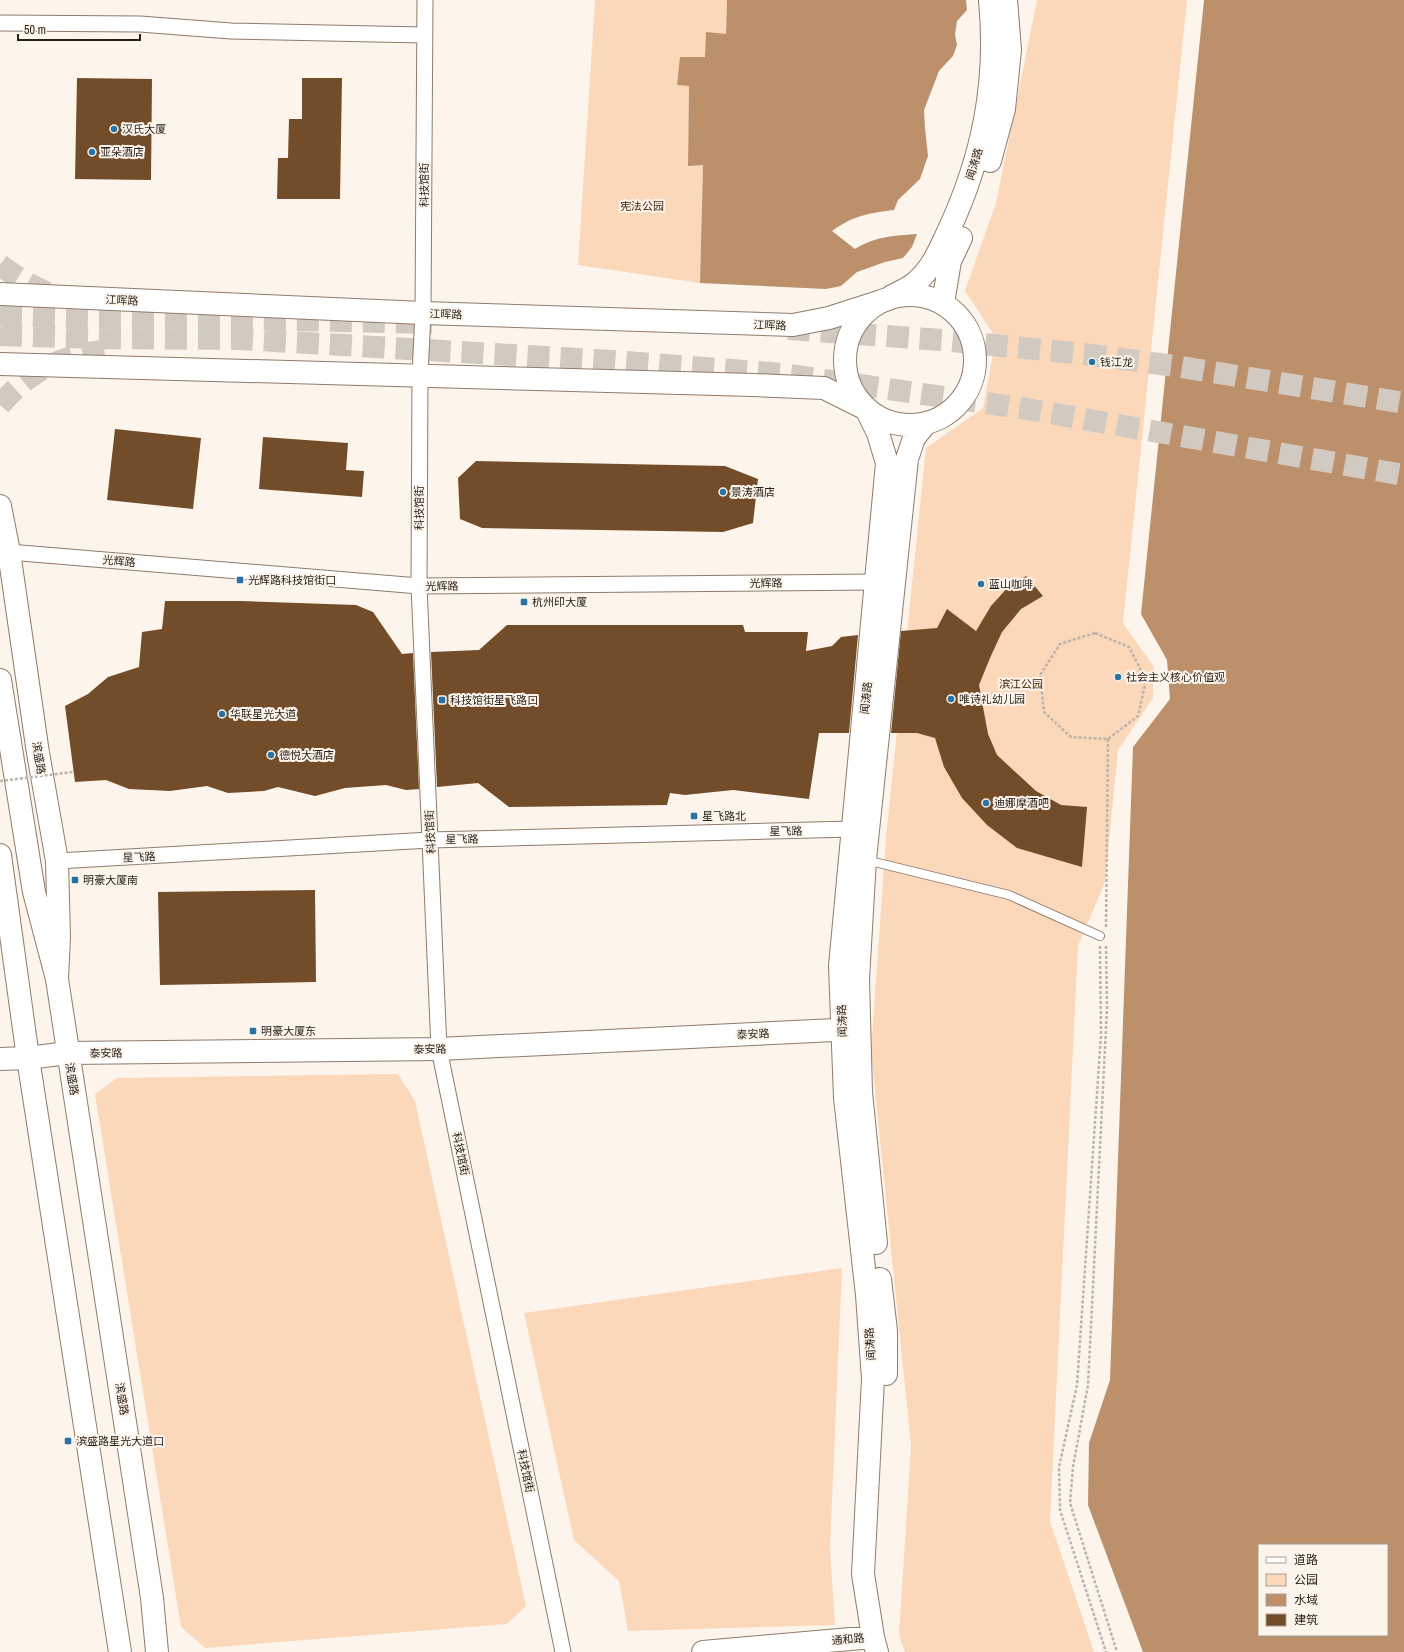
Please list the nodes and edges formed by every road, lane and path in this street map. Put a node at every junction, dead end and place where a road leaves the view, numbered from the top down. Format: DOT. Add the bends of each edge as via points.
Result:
graph roads {
  1 [pos="425,0"];
  2 [pos="990,0"];
  3 [pos="1006,0"];
  4 [pos="0,23"];
  5 [pos="1000,26"];
  6 [pos="424,35"];
  7 [pos="0,294"];
  8 [pos="888,298"];
  9 [pos="943,303"];
  10 [pos="423,313"];
  11 [pos="0,364"];
  12 [pos="420,375"];
  13 [pos="866,409"];
  14 [pos="926,424"];
  15 [pos="0,506"];
  16 [pos="9,552"];
  17 [pos="877,582"];
  18 [pos="418,586"];
  19 [pos="0,680"];
  20 [pos="1108,739"];
  21 [pos="73,772"];
  22 [pos="0,781"];
  23 [pos="860,830"];
  24 [pos="430,840"];
  25 [pos="0,855"];
  26 [pos="865,859"];
  27 [pos="57,861"];
  28 [pos="1104,935"];
  29 [pos="57,979"];
  30 [pos="851,1029"];
  31 [pos="439,1049"];
  32 [pos="68,1053"];
  33 [pos="28,1058"];
  34 [pos="0,1059"];
  35 [pos="875,1645"];
  36 [pos="120,1652"];
  37 [pos="158,1652"];
  38 [pos="563,1652"];
  39 [pos="703,1652"];
  40 [pos="1106,1652"];
  41 [pos="1117,1652"];
  1 -- 6 [label="street, 科技馆街"];
  2 -- 5 [label="main road, 闻涛路"];
  3 -- 5 [label="main road, 闻涛路"];
  4 -- 6 [label="street" via="140,24 232,31"];
  5 -- 8 [label="main road, 闻涛路" via="981,140 971,178 934,260 916,282"];
  5 -- 9 [label="main road, 闻涛路" via="1010,50 1004,109 993,153 972,213 950,261"];
  6 -- 10 [label="street, 科技馆街"];
  7 -- 10 [label="main road, 江晖路"];
  8 -- 9 [label="main road, 闻涛路" via="906,295 925,296"];
  8 -- 10 [label="main road, 江晖路" via="829,318 793,326"];
  8 -- 13 [label="main road, 闻涛路" via="868,310 854,326 846,344 844,364 848,382"];
  9 -- 14 [label="main road, 闻涛路" via="960,317 971,336 975,358 972,380 962,399 946,414"];
  10 -- 12 [label="street, 科技馆街"];
  11 -- 12 [label="main road"];
  12 -- 13 [label="main road" via="824,388"];
  12 -- 18 [label="street, 科技馆街"];
  13 -- 14 [label="main road, 闻涛路" via="884,420 905,426"];
  13 -- 17 [label="main road, 闻涛路" via="878,433 887,463"];
  14 -- 23 [label="main road, 闻涛路" via="914,438 907,459"];
  15 -- 16 [label="main road, 滨盛路"];
  16 -- 18 [label="street, 光辉路"];
  16 -- 27 [label="main road, 滨盛路" via="38,753"];
  17 -- 18 [label="street, 光辉路"];
  17 -- 23 [label="main road, 闻涛路"];
  18 -- 24 [label="street, 科技馆街"];
  19 -- 29 [label="main road" via="34,892"];
  20 -- 20 [label="path" via="1138,716 1146,680 1129,647 1095,633 1060,644 1040,675 1040,682 1044,712 1071,737"];
  20 -- 28 [label="path"];
  21 -- 22 [label="path, bridge"];
  23 -- 24 [label="street, 星飞路"];
  23 -- 26 [label="main road, 闻涛路"];
  23 -- 30 [label="main road, 闻涛路" via="840,966"];
  24 -- 27 [label="street, 星飞路"];
  24 -- 31 [label="street, 科技馆街"];
  25 -- 33 [label="main road"];
  26 -- 28 [label="lane" via="1009,895"];
  26 -- 30 [label="main road, 闻涛路" via="858,979"];
  27 -- 29 [label="main road, 滨盛路"];
  28 -- 40 [label="path" via="1101,1035 1078,1385 1059,1467 1060,1510"];
  28 -- 41 [label="path" via="1106,1016 1090,1354 1088,1385 1073,1467 1070,1503"];
  29 -- 32 [label="main road, 滨盛路"];
  30 -- 31 [label="main road, 泰安路"];
  30 -- 35 [label="main road, 闻涛路" via="861,1092 886,1331 886,1400"];
  31 -- 32 [label="main road, 泰安路"];
  31 -- 38 [label="street, 科技馆街"];
  32 -- 33 [label="main road, 泰安路"];
  32 -- 37 [label="main road, 滨盛路" via="152,1598"];
  33 -- 34 [label="main road, 泰安路"];
  33 -- 36 [label="main road"];
  35 -- 39 [label="main road, 通和路"];
}
